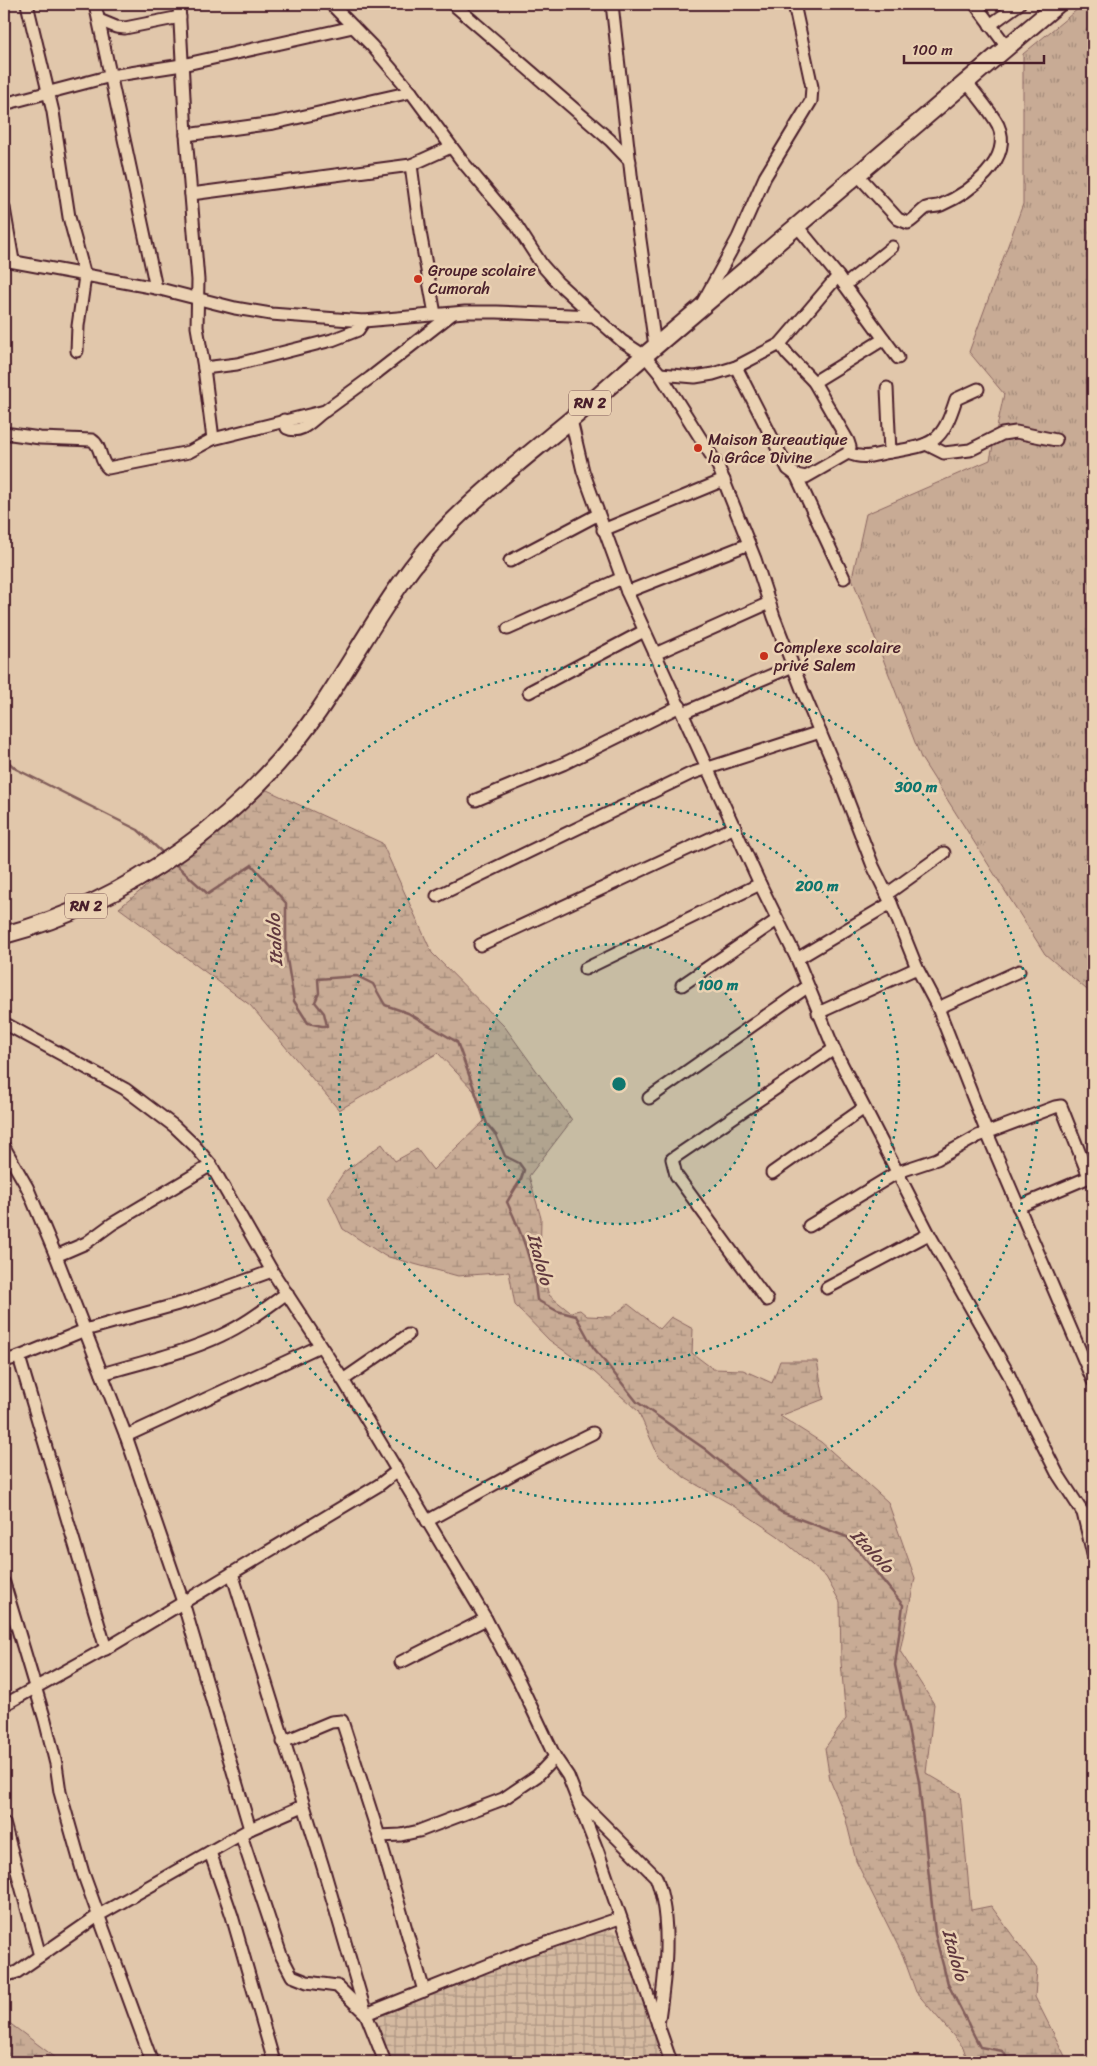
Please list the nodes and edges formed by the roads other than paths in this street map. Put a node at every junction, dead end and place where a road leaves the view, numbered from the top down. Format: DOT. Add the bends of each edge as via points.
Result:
graph roads {
  1 [pos="27,4"];
  2 [pos="95,4"];
  3 [pos="178,4"];
  4 [pos="331,4"];
  5 [pos="452,4"];
  6 [pos="612,4"];
  7 [pos="975,4"];
  8 [pos="1019,4"];
  9 [pos="1058,4"];
  10 [pos="796,6"];
  11 [pos="180,17"];
  12 [pos="99,20"];
  13 [pos="990,25"];
  14 [pos="353,28"];
  15 [pos="1007,47"];
  16 [pos="182,65"];
  17 [pos="111,76"];
  18 [pos="966,81"];
  19 [pos="411,92"];
  20 [pos="48,93"];
  21 [pos="4,104"];
  22 [pos="186,135"];
  23 [pos="451,147"];
  24 [pos="630,161"];
  25 [pos="411,165"];
  26 [pos="857,174"];
  27 [pos="191,194"];
  28 [pos="4,208"];
  29 [pos="798,226"];
  30 [pos="892,247"];
  31 [pos="9,261"];
  32 [pos="85,276"];
  33 [pos="841,280"];
  34 [pos="156,288"];
  35 [pos="197,298"];
  36 [pos="700,308"];
  37 [pos="435,314"];
  38 [pos="452,314"];
  39 [pos="594,316"];
  40 [pos="364,321"];
  41 [pos="884,339"];
  42 [pos="780,344"];
  43 [pos="77,351"];
  44 [pos="650,351"];
  45 [pos="898,358"];
  46 [pos="736,367"];
  47 [pos="204,368"];
  48 [pos="660,374"];
  49 [pos="814,382"];
  50 [pos="887,388"];
  51 [pos="978,389"];
  52 [pos="571,420"];
  53 [pos="4,433"];
  54 [pos="213,439"];
  55 [pos="1056,440"];
  56 [pos="926,444"];
  57 [pos="890,452"];
  58 [pos="848,453"];
  59 [pos="796,475"];
  60 [pos="724,480"];
  61 [pos="597,515"];
  62 [pos="603,530"];
  63 [pos="749,544"];
  64 [pos="510,561"];
  65 [pos="622,578"];
  66 [pos="844,578"];
  67 [pos="627,592"];
  68 [pos="769,603"];
  69 [pos="508,629"];
  70 [pos="644,631"];
  71 [pos="655,654"];
  72 [pos="793,666"];
  73 [pos="529,692"];
  74 [pos="682,709"];
  75 [pos="820,732"];
  76 [pos="708,768"];
  77 [pos="476,800"];
  78 [pos="735,827"];
  79 [pos="944,853"];
  80 [pos="760,884"];
  81 [pos="437,896"];
  82 [pos="889,898"];
  83 [pos="777,920"];
  84 [pos="4,935"];
  85 [pos="480,945"];
  86 [pos="797,959"];
  87 [pos="917,968"];
  88 [pos="584,969"];
  89 [pos="1019,971"];
  90 [pos="682,985"];
  91 [pos="807,988"];
  92 [pos="938,1008"];
  93 [pos="818,1012"];
  94 [pos="4,1023"];
  95 [pos="834,1049"];
  96 [pos="649,1098"];
  97 [pos="864,1108"];
  98 [pos="987,1133"];
  99 [pos="4,1147"];
  100 [pos="211,1165"];
  101 [pos="9,1167"];
  102 [pos="898,1172"];
  103 [pos="772,1173"];
  104 [pos="1018,1207"];
  105 [pos="809,1226"];
  106 [pos="929,1234"];
  107 [pos="56,1256"];
  108 [pos="272,1271"];
  109 [pos="827,1288"];
  110 [pos="287,1293"];
  111 [pos="767,1300"];
  112 [pos="85,1330"];
  113 [pos="408,1335"];
  114 [pos="320,1346"];
  115 [pos="19,1357"];
  116 [pos="4,1361"];
  117 [pos="102,1374"];
  118 [pos="343,1380"];
  119 [pos="1093,1381"];
  120 [pos="592,1433"];
  121 [pos="126,1436"];
  122 [pos="397,1471"];
  123 [pos="1093,1506"];
  124 [pos="427,1521"];
  125 [pos="1088,1528"];
  126 [pos="1093,1554"];
  127 [pos="232,1573"];
  128 [pos="4,1583"];
  129 [pos="183,1602"];
  130 [pos="486,1619"];
  131 [pos="106,1649"];
  132 [pos="401,1662"];
  133 [pos="35,1687"];
  134 [pos="4,1705"];
  135 [pos="283,1742"];
  136 [pos="555,1757"];
  137 [pos="577,1798"];
  138 [pos="303,1806"];
  139 [pos="4,1823"];
  140 [pos="246,1832"];
  141 [pos="380,1836"];
  142 [pos="210,1852"];
  143 [pos="99,1914"];
  144 [pos="620,1918"];
  145 [pos="40,1956"];
  146 [pos="4,1976"];
  147 [pos="424,1991"];
  148 [pos="366,2014"];
  149 [pos="658,2026"];
  150 [pos="152,2062"];
  151 [pos="274,2062"];
  152 [pos="386,2062"];
  153 [pos="671,2062"];
  1 -- 20 [label="street"];
  2 -- 12 [label="street"];
  3 -- 11 [label="street"];
  4 -- 14 [label="street"];
  5 -- 24 [label="street" via="610,140"];
  6 -- 24 [label="street"];
  7 -- 13 [label="street"];
  8 -- 13 [label="street"];
  9 -- 15 [label="highway, RN 2"];
  10 -- 36 [label="street" via="812,87 811,100 765,178 738,238"];
  11 -- 12 [label="street" via="124,28"];
  11 -- 16 [label="street"];
  12 -- 17 [label="street"];
  13 -- 15 [label="street"];
  14 -- 16 [label="street"];
  14 -- 19 [label="street"];
  15 -- 18 [label="highway, RN 2"];
  16 -- 17 [label="street"];
  16 -- 22 [label="street"];
  17 -- 20 [label="street"];
  17 -- 34 [label="street"];
  18 -- 26 [label="highway, RN 2"];
  18 -- 26 [label="street" via="997,125 1002,139 1000,152 982,178 964,193 940,206 927,208 908,223 898,219"];
  19 -- 22 [label="street" via="274,123"];
  19 -- 23 [label="street"];
  20 -- 21 [label="street"];
  20 -- 32 [label="street" via="69,217"];
  22 -- 27 [label="street"];
  23 -- 25 [label="street"];
  23 -- 39 [label="street" via="516,225 542,265"];
  24 -- 44 [label="street"];
  25 -- 27 [label="street"];
  25 -- 37 [label="street"];
  26 -- 29 [label="highway, RN 2"];
  27 -- 35 [label="street"];
  28 -- 31 [label="street"];
  29 -- 33 [label="street"];
  29 -- 36 [label="highway, RN 2"];
  30 -- 33 [label="street"];
  31 -- 32 [label="street"];
  32 -- 34 [label="street"];
  32 -- 43 [label="street"];
  33 -- 41 [label="street"];
  33 -- 42 [label="street"];
  34 -- 35 [label="street"];
  35 -- 40 [label="street" via="256,312"];
  35 -- 47 [label="street" via="196,327"];
  36 -- 44 [label="highway, RN 2"];
  37 -- 38 [label="street"];
  37 -- 40 [label="street"];
  38 -- 39 [label="street" via="497,312"];
  38 -- 54 [label="street" via="324,411"];
  39 -- 44 [label="street" via="622,341"];
  40 -- 47 [label="street" via="358,330 332,340 237,364"];
  41 -- 45 [label="street"];
  41 -- 49 [label="street"];
  42 -- 46 [label="street"];
  42 -- 49 [label="street"];
  44 -- 48 [label="street"];
  44 -- 52 [label="highway, RN 2"];
  46 -- 48 [label="street" via="695,377"];
  46 -- 59 [label="street" via="788,469"];
  47 -- 54 [label="street"];
  48 -- 60 [label="street"];
  49 -- 58 [label="street" via="848,441"];
  50 -- 57 [label="street"];
  51 -- 56 [label="street" via="956,399 948,424 932,442"];
  52 -- 61 [label="street"];
  52 -- 84 [label="highway, RN 2" via="446,527 407,575 318,712 294,744 246,796 163,863 83,908"];
  53 -- 54 [label="street" via="92,440 108,468 189,452"];
  55 -- 56 [label="street" via="1016,432 1002,434 970,450 944,453"];
  56 -- 57 [label="street" via="918,449"];
  57 -- 58 [label="street" via="860,458"];
  58 -- 59 [label="street" via="806,476"];
  59 -- 66 [label="street"];
  60 -- 62 [label="street"];
  60 -- 63 [label="street"];
  61 -- 62 [label="street"];
  61 -- 64 [label="street"];
  62 -- 65 [label="street"];
  63 -- 67 [label="street"];
  63 -- 68 [label="street"];
  65 -- 67 [label="street"];
  65 -- 69 [label="street"];
  67 -- 70 [label="street"];
  68 -- 71 [label="street"];
  68 -- 72 [label="street"];
  70 -- 71 [label="street"];
  70 -- 73 [label="street"];
  71 -- 74 [label="street"];
  72 -- 74 [label="street"];
  72 -- 75 [label="street"];
  74 -- 76 [label="street"];
  74 -- 77 [label="street"];
  75 -- 76 [label="street"];
  75 -- 82 [label="street"];
  76 -- 78 [label="street"];
  76 -- 81 [label="street"];
  78 -- 80 [label="street"];
  78 -- 85 [label="street"];
  79 -- 82 [label="street"];
  80 -- 83 [label="street"];
  80 -- 88 [label="street"];
  82 -- 86 [label="street"];
  82 -- 87 [label="street"];
  83 -- 86 [label="street"];
  83 -- 90 [label="street"];
  86 -- 91 [label="street"];
  87 -- 92 [label="street"];
  87 -- 93 [label="street"];
  89 -- 92 [label="street"];
  91 -- 93 [label="street"];
  91 -- 96 [label="street"];
  92 -- 98 [label="street"];
  93 -- 95 [label="street"];
  94 -- 100 [label="street" via="125,1089 174,1126"];
  95 -- 97 [label="street"];
  95 -- 111 [label="street" via="672,1159 676,1175"];
  97 -- 102 [label="street"];
  97 -- 103 [label="street"];
  98 -- 102 [label="street" via="937,1159"];
  98 -- 104 [label="street"];
  98 -- 104 [label="street" via="1061,1106 1088,1178"];
  99 -- 101 [label="street"];
  100 -- 107 [label="street" via="86,1243"];
  100 -- 108 [label="street"];
  101 -- 107 [label="street" via="27,1187"];
  102 -- 105 [label="street"];
  102 -- 106 [label="street"];
  104 -- 119 [label="street"];
  106 -- 109 [label="street"];
  106 -- 125 [label="street" via="1010,1375 1056,1472 1083,1513"];
  107 -- 112 [label="street"];
  108 -- 110 [label="street"];
  108 -- 112 [label="street" via="189,1301"];
  110 -- 114 [label="street"];
  110 -- 117 [label="street" via="223,1335"];
  112 -- 115 [label="street"];
  112 -- 117 [label="street"];
  113 -- 118 [label="street"];
  114 -- 118 [label="street"];
  114 -- 121 [label="street"];
  115 -- 116 [label="street"];
  115 -- 131 [label="street"];
  117 -- 121 [label="street"];
  118 -- 122 [label="street"];
  120 -- 124 [label="street"];
  121 -- 129 [label="street"];
  122 -- 124 [label="street"];
  122 -- 127 [label="street"];
  123 -- 125 [label="street"];
  124 -- 130 [label="street"];
  125 -- 126 [label="street"];
  127 -- 129 [label="street"];
  127 -- 135 [label="street"];
  128 -- 133 [label="street"];
  129 -- 131 [label="street"];
  129 -- 140 [label="street"];
  130 -- 132 [label="street"];
  130 -- 136 [label="street"];
  131 -- 133 [label="street"];
  133 -- 134 [label="street"];
  133 -- 143 [label="street" via="56,1764 60,1792 83,1873"];
  135 -- 138 [label="street"];
  135 -- 141 [label="street" via="331,1722 342,1721"];
  136 -- 137 [label="street"];
  136 -- 141 [label="street" via="537,1776 504,1798 419,1831"];
  137 -- 144 [label="street"];
  137 -- 149 [label="street" via="656,1877 660,1888 667,1950"];
  138 -- 140 [label="street"];
  138 -- 148 [label="street"];
  139 -- 145 [label="street"];
  140 -- 142 [label="street"];
  140 -- 148 [label="street" via="281,1955 292,1976 307,1982 337,1986"];
  141 -- 147 [label="street"];
  142 -- 143 [label="street"];
  142 -- 151 [label="street"];
  143 -- 145 [label="street"];
  143 -- 150 [label="street"];
  144 -- 147 [label="street" via="526,1950"];
  144 -- 149 [label="street"];
  145 -- 146 [label="street" via="17,1972"];
  147 -- 148 [label="street"];
  148 -- 152 [label="street"];
  149 -- 153 [label="street"];
}
